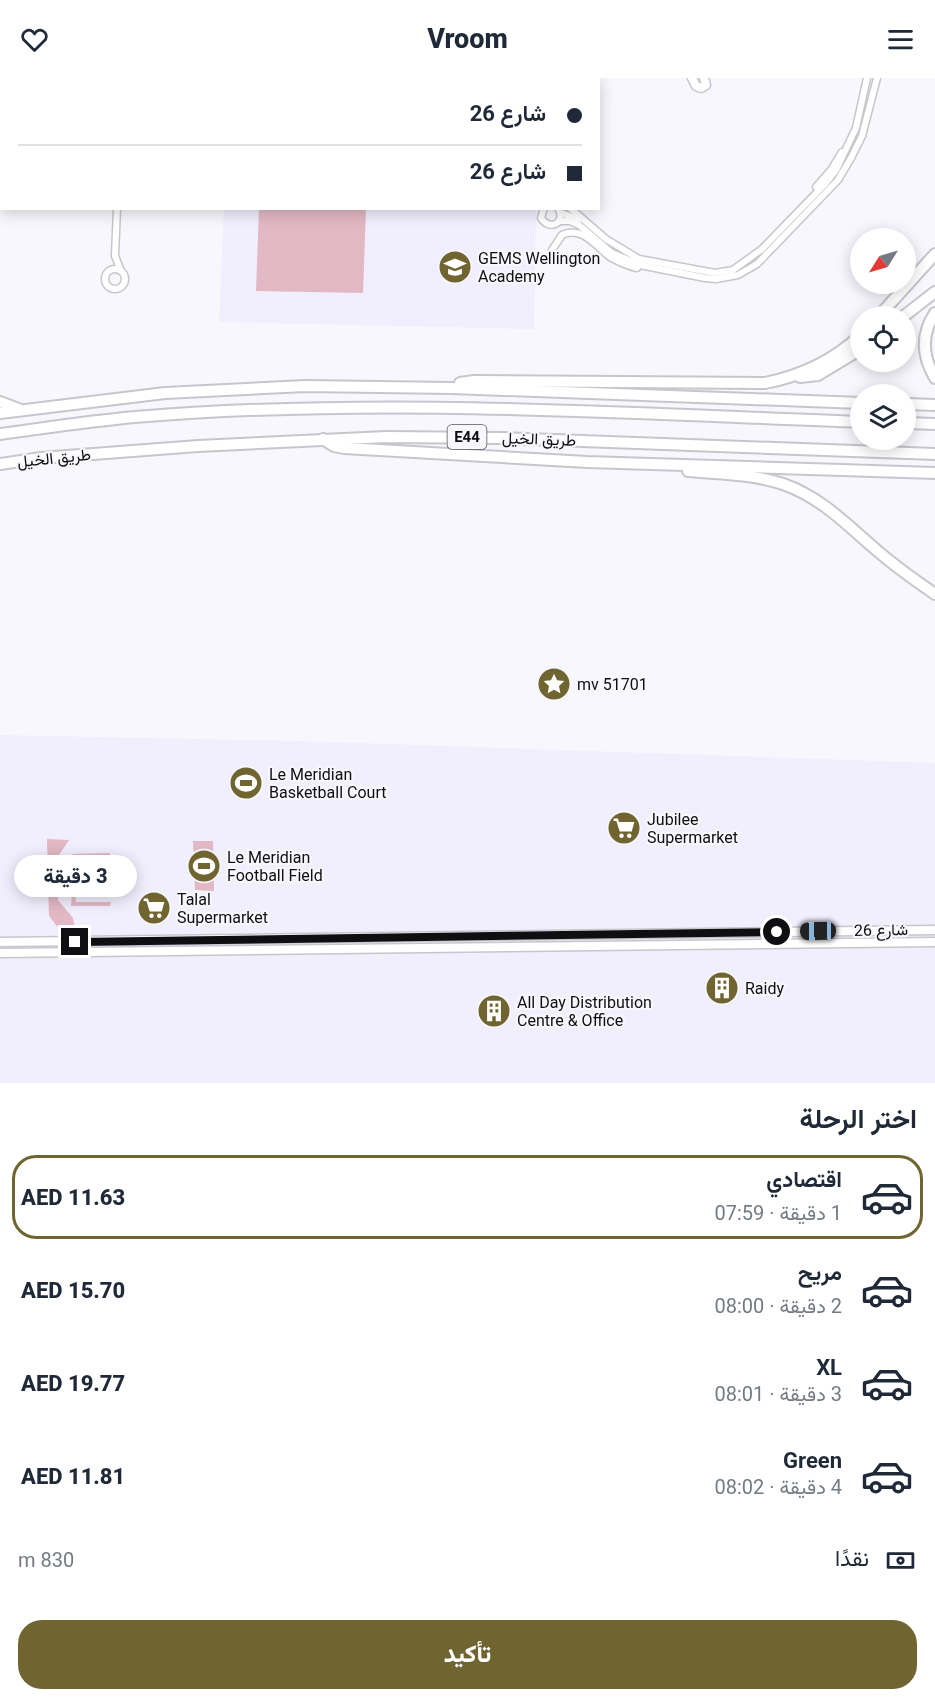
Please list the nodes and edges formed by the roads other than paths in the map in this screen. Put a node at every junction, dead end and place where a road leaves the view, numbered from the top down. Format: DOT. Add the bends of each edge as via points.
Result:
graph roads {
  1 [pos="692,78"];
  2 [pos="704,78"];
  3 [pos="867,78"];
  4 [pos="877,78"];
  5 [pos="117,210"];
  6 [pos="543,210"];
  7 [pos="572,210"];
  8 [pos="560,211"];
  9 [pos="560,221"];
  10 [pos="588,224"];
  11 [pos="552,250"];
  12 [pos="935,254"];
  13 [pos="116,256"];
  14 [pos="646,267"];
  15 [pos="121,271"];
  16 [pos="108,272"];
  17 [pos="935,292"];
  18 [pos="888,306"];
  19 [pos="916,307"];
  20 [pos="935,313"];
  21 [pos="850,344"];
  22 [pos="850,356"];
  23 [pos="796,375"];
  24 [pos="935,378"];
  25 [pos="452,387"];
  26 [pos="0,402"];
  27 [pos="850,403"];
  28 [pos="916,404"];
  29 [pos="935,405"];
  30 [pos="21,410"];
  31 [pos="0,413"];
  32 [pos="850,422"];
  33 [pos="916,423"];
  34 [pos="935,424"];
  35 [pos="0,434"];
  36 [pos="321,438"];
  37 [pos="935,454"];
  38 [pos="647,463"];
  39 [pos="0,464"];
  40 [pos="935,473"];
  41 [pos="935,594"];
  42 [pos="935,930"];
  43 [pos="436,936"];
  44 [pos="935,942"];
  45 [pos="1,943"];
  46 [pos="433,949"];
  47 [pos="0,953"];
  1 -- 2 [label="street" via="699,88 705,85"];
  3 -- 10 [label="street" via="857,122 841,154 825,177 740,261 715,269 634,256"];
  4 -- 14 [label="street" via="862,136 845,169 826,194 757,264 738,275 716,279"];
  5 -- 13 [label="street"];
  6 -- 9 [label="street" via="544,223 553,226"];
  7 -- 10 [label="street"];
  8 -- 9 [label="street"];
  8 -- 10 [label="street"];
  9 -- 14 [label="street" via="579,225 612,253"];
  11 -- 14 [label="street" via="562,235 576,232 616,260 636,268"];
  12 -- 18 [label="highway"];
  13 -- 15 [label="street"];
  13 -- 16 [label="street"];
  15 -- 16 [label="street"];
  15 -- 16 [label="street" via="124,281 116,289 106,283"];
  17 -- 19 [label="highway"];
  20 -- 24 [label="highway" via="924,345"];
  21 -- 23 [label="highway" via="830,359"];
  22 -- 23 [label="highway" via="818,375"];
  23 -- 25 [label="highway" via="755,384 474,381"];
  25 -- 27 [label="highway"];
  25 -- 30 [label="highway" via="235,388"];
  26 -- 30 [label="highway"];
  28 -- 29 [label="highway"];
  30 -- 31 [label="highway"];
  32 -- 35 [label="highway, طريق الخيل / E44" via="471,407 327,408 134,417"];
  33 -- 34 [label="highway"];
  36 -- 37 [label="highway, طريق الخيل / E44" via="501,438"];
  36 -- 38 [label="highway" via="344,448"];
  36 -- 39 [label="highway, طريق الخيل / E44"];
  38 -- 40 [label="highway"];
  38 -- 41 [label="highway" via="662,469 766,479 799,490 828,507 889,561"];
  42 -- 43 [label="street, شارع 26"];
  43 -- 45 [label="street, شارع 26"];
  43 -- 46 [label="street"];
  44 -- 46 [label="street, شارع 26"];
  46 -- 47 [label="street, شارع 26"];
}
